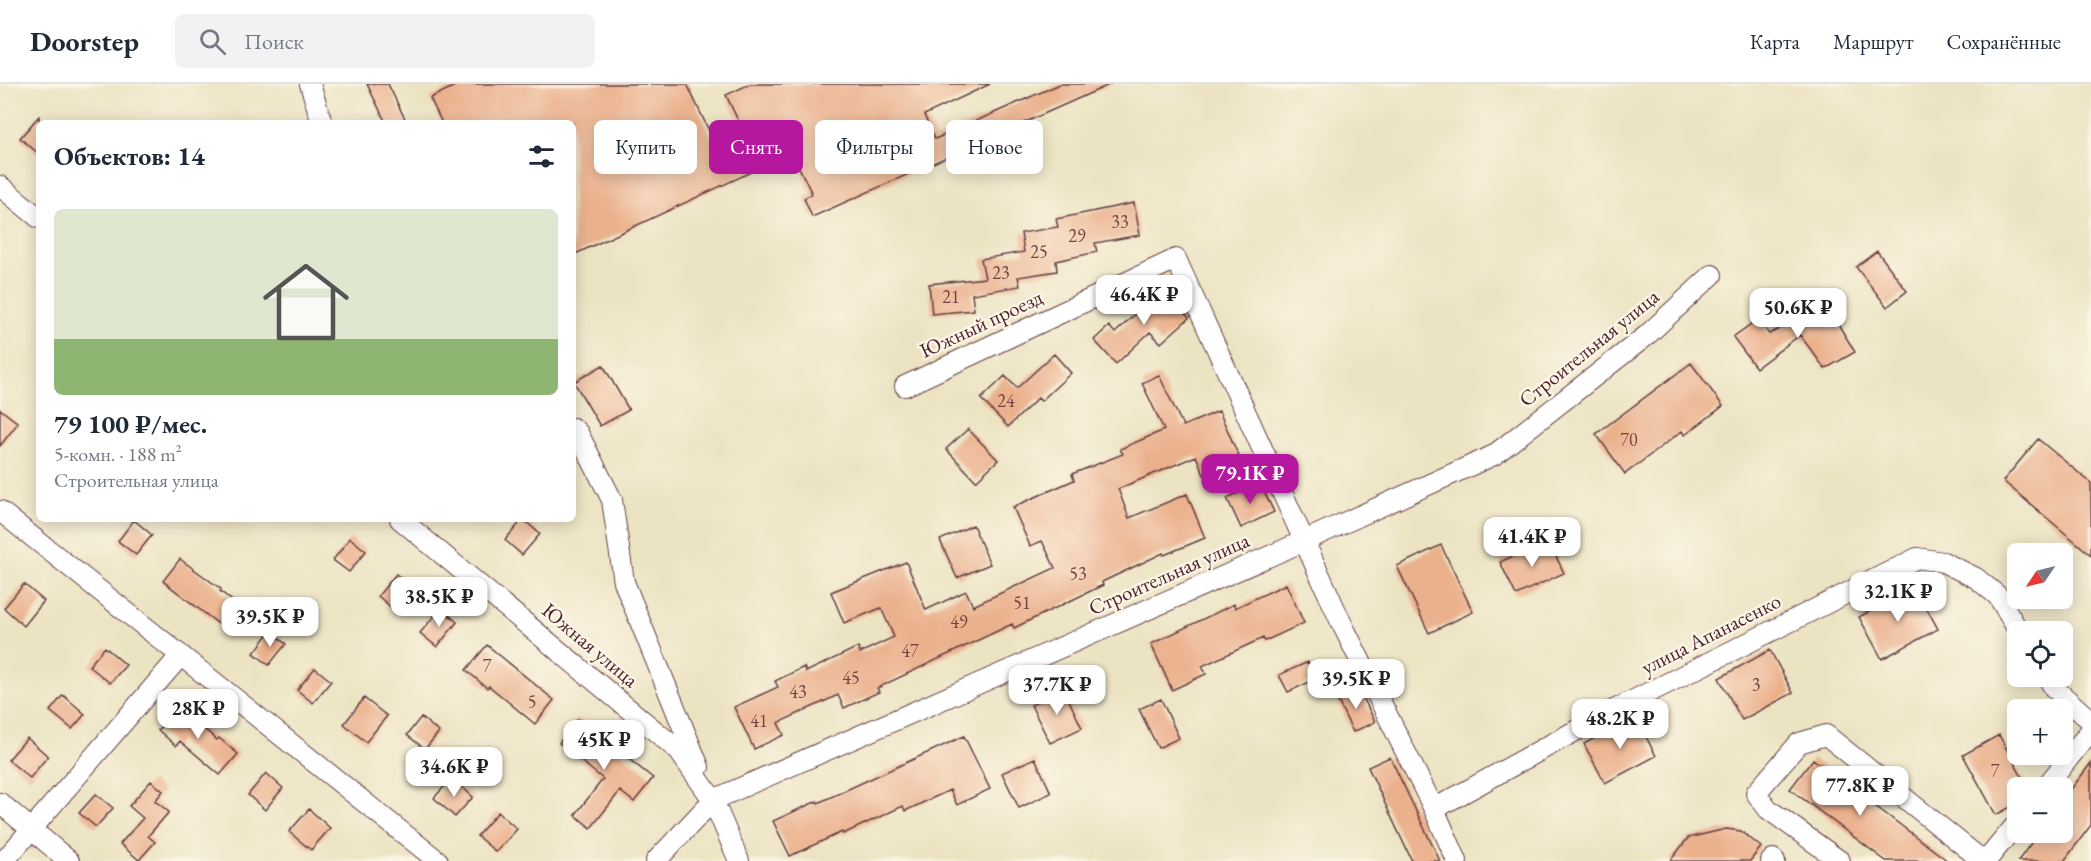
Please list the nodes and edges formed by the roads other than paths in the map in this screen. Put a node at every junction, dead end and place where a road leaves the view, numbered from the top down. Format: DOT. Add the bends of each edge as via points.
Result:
graph roads {
  1 [pos="310,84"];
  2 [pos="321,120"];
  3 [pos="0,186"];
  4 [pos="36,216"];
  5 [pos="1712,275"];
  6 [pos="905,386"];
  7 [pos="576,431"];
  8 [pos="0,511"];
  9 [pos="404,522"];
  10 [pos="1304,541"];
  11 [pos="2013,621"];
  12 [pos="181,655"];
  13 [pos="2053,687"];
  14 [pos="2091,721"];
  15 [pos="2091,730"];
  16 [pos="2054,777"];
  17 [pos="713,800"];
  18 [pos="0,803"];
  19 [pos="1434,809"];
  20 [pos="31,829"];
  21 [pos="2007,835"];
  22 [pos="3,861"];
  23 [pos="69,861"];
  24 [pos="438,861"];
  25 [pos="656,861"];
  26 [pos="739,861"];
  27 [pos="1456,861"];
  28 [pos="1840,861"];
  29 [pos="1985,861"];
  1 -- 2 [label="street"];
  3 -- 4 [label="street"];
  5 -- 10 [label="street, Строительная улица" via="1646,336 1494,455"];
  6 -- 10 [label="street, Южный проезд" via="1176,259"];
  7 -- 17 [label="street" via="612,500 624,582"];
  8 -- 12 [label="street"];
  9 -- 17 [label="street, Южная улица" via="678,750"];
  10 -- 17 [label="street, Строительная улица"];
  10 -- 19 [label="street"];
  11 -- 19 [label="street, улица Апанасенко" via="1998,596 1976,578 1943,562 1917,558 1606,714"];
  12 -- 20 [label="street"];
  12 -- 24 [label="street"];
  13 -- 14 [label="street"];
  15 -- 16 [label="street"];
  17 -- 25 [label="street, Строительная улица"];
  17 -- 26 [label="street, Южная улица"];
  18 -- 20 [label="street"];
  19 -- 27 [label="street"];
  20 -- 22 [label="street"];
  20 -- 23 [label="street"];
  21 -- 29 [label="street"];
  28 -- 29 [label="street" via="1768,808 1756,793 1799,743 1826,735"];
}
